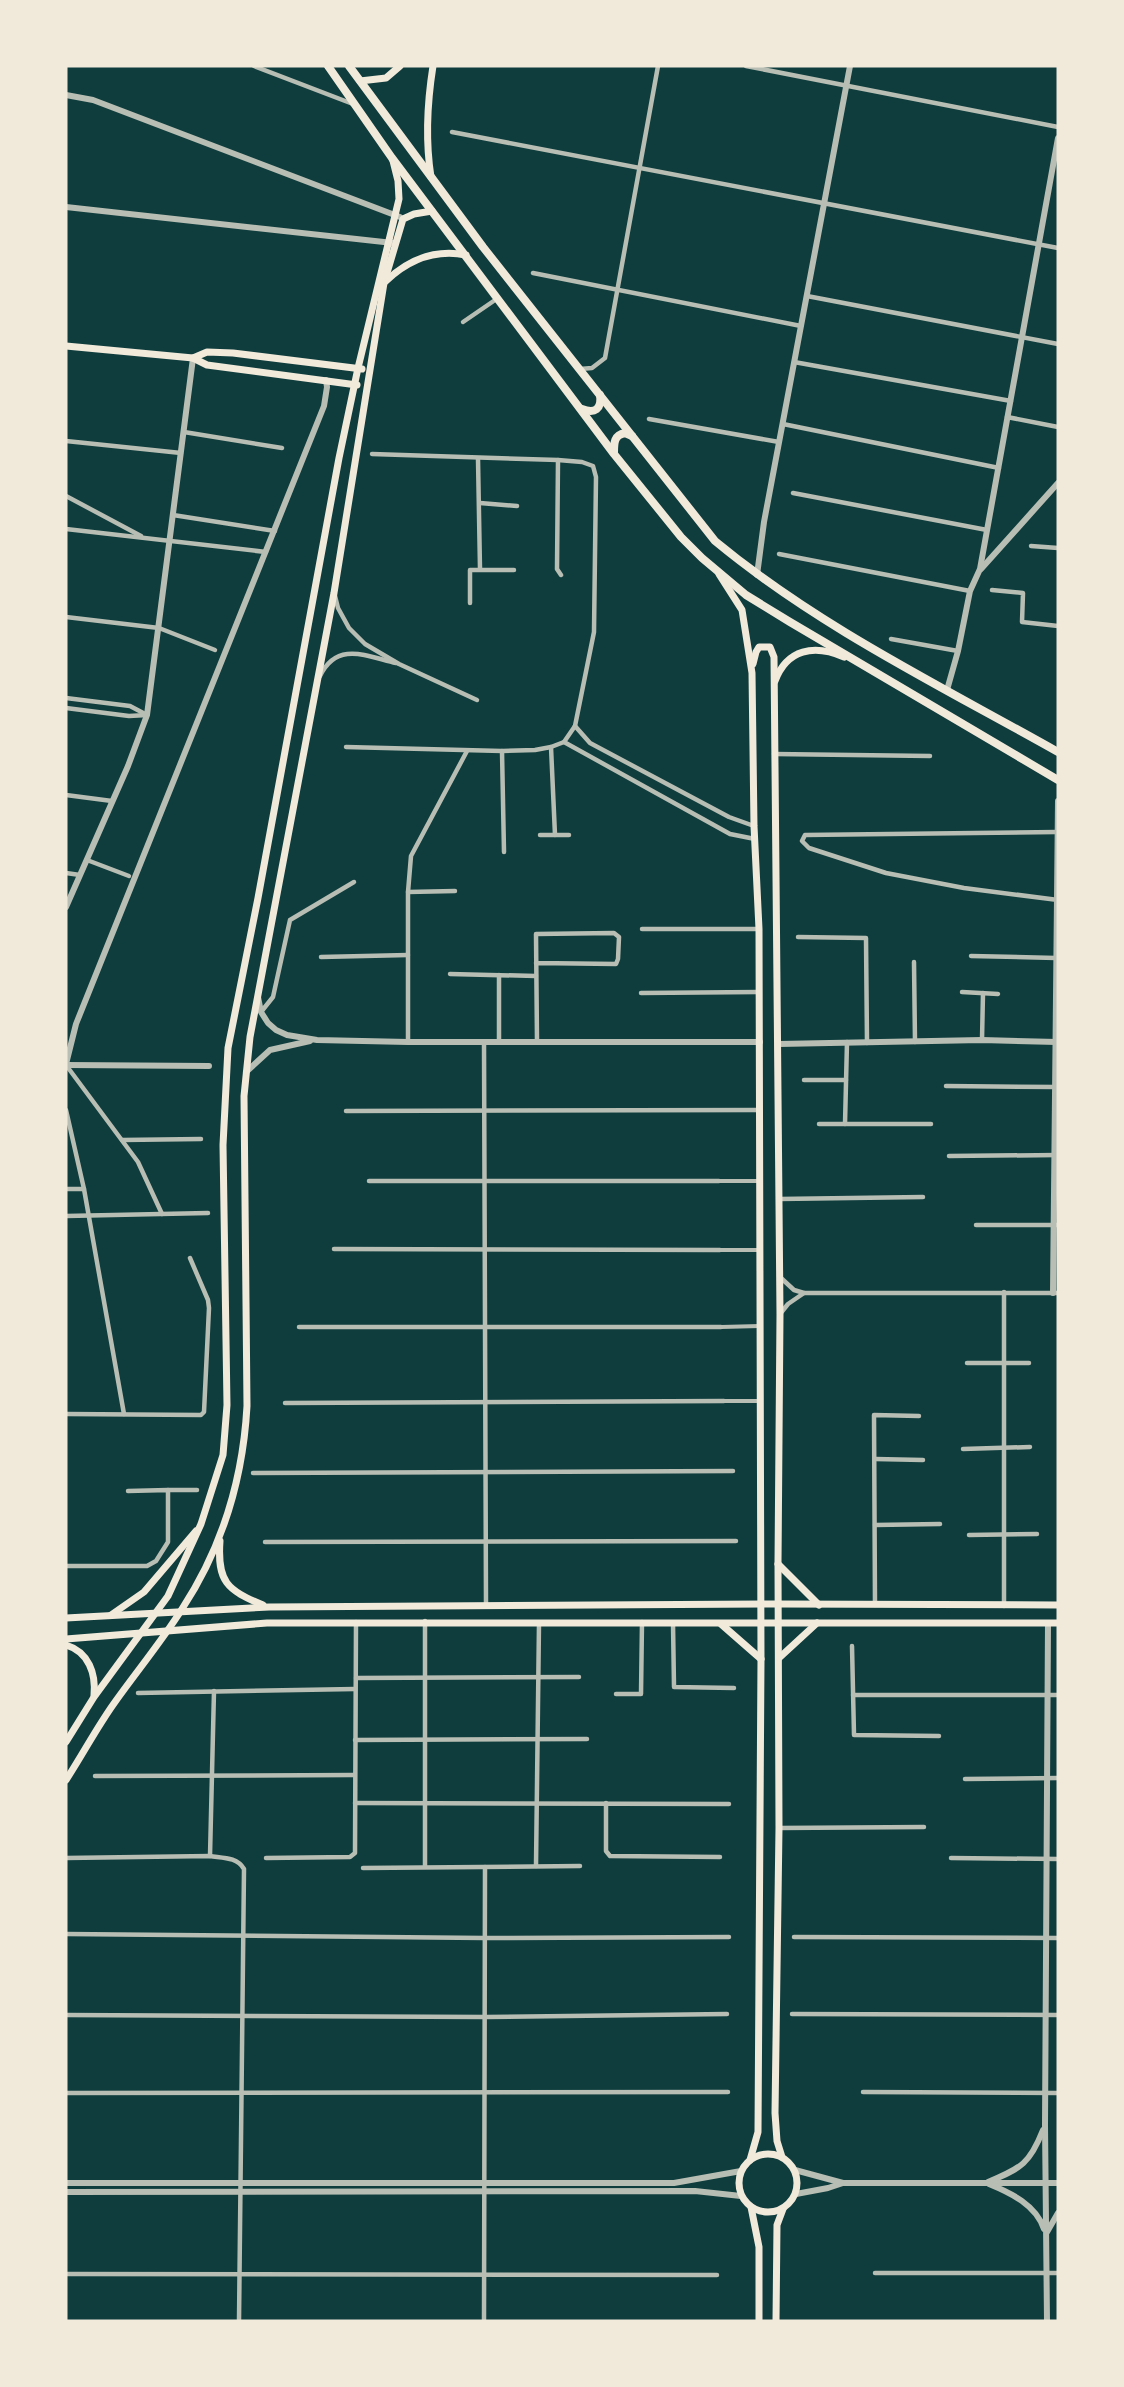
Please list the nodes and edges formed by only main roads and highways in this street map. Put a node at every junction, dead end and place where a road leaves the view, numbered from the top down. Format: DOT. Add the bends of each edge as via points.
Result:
graph roads {
  1 [pos="328,66"];
  2 [pos="349,66"];
  3 [pos="400,66"];
  4 [pos="433,66"];
  5 [pos="360,81"];
  6 [pos="392,158"];
  7 [pos="431,177"];
  8 [pos="432,211"];
  9 [pos="392,243"];
  10 [pos="466,255"];
  11 [pos="384,283"];
  12 [pos="66,346"];
  13 [pos="193,358"];
  14 [pos="358,368"];
  15 [pos="369,370"];
  16 [pos="355,385"];
  17 [pos="366,387"];
  18 [pos="599,392"];
  19 [pos="580,408"];
  20 [pos="635,439"];
  21 [pos="614,453"];
  22 [pos="718,572"];
  23 [pos="866,668"];
  24 [pos="752,673"];
  25 [pos="773,686"];
  26 [pos="1058,752"];
  27 [pos="1058,780"];
  28 [pos="201,1524"];
  29 [pos="220,1537"];
  30 [pos="778,1564"];
  31 [pos="760,1604"];
  32 [pos="778,1604"];
  33 [pos="819,1605"];
  34 [pos="1058,1605"];
  35 [pos="269,1607"];
  36 [pos="182,1610"];
  37 [pos="157,1612"];
  38 [pos="111,1615"];
  39 [pos="66,1618"];
  40 [pos="761,1623"];
  41 [pos="778,1623"];
  42 [pos="818,1623"];
  43 [pos="1058,1623"];
  44 [pos="721,1624"];
  45 [pos="166,1631"];
  46 [pos="140,1634"];
  47 [pos="66,1639"];
  48 [pos="66,1645"];
  49 [pos="778,1658"];
  50 [pos="761,1659"];
  51 [pos="94,1697"];
  52 [pos="66,1742"];
  53 [pos="66,1780"];
  54 [pos="782,2157"];
  55 [pos="750,2160"];
  56 [pos="751,2207"];
  57 [pos="783,2209"];
  58 [pos="759,2321"];
  59 [pos="776,2321"];
  1 -- 6 [label="main road"];
  2 -- 5 [label="main road"];
  3 -- 5 [label="main road" via="386,78"];
  4 -- 7 [label="main road" via="426,121"];
  5 -- 7 [label="main road"];
  6 -- 8 [label="main road"];
  6 -- 9 [label="main road" via="399,190"];
  7 -- 18 [label="main road"];
  8 -- 9 [label="main road" via="403,219"];
  8 -- 10 [label="main road"];
  9 -- 11 [label="main road"];
  9 -- 14 [label="main road"];
  10 -- 11 [label="main road" via="440,254 419,259 401,267"];
  10 -- 19 [label="main road"];
  11 -- 15 [label="main road"];
  12 -- 13 [label="main road"];
  13 -- 14 [label="main road" via="207,352 233,353"];
  13 -- 16 [label="main road" via="207,365"];
  14 -- 15 [label="main road"];
  14 -- 16 [label="main road"];
  15 -- 17 [label="main road"];
  16 -- 17 [label="main road"];
  16 -- 28 [label="main road" via="228,1048 223,1145 226,1435 218,1476"];
  17 -- 29 [label="main road" via="334,593 245,1073 247,1406 240,1466"];
  18 -- 19 [label="main road" via="598,410"];
  18 -- 20 [label="main road"];
  19 -- 21 [label="main road"];
  20 -- 21 [label="main road" via="620,434 614,442"];
  20 -- 26 [label="main road" via="715,541 757,576 883,655"];
  21 -- 22 [label="main road" via="681,537"];
  22 -- 23 [label="main road" via="746,595"];
  22 -- 24 [label="main road" via="742,610"];
  23 -- 25 [label="main road" via="833,653 811,650 792,656"];
  23 -- 27 [label="main road"];
  24 -- 25 [label="main road" via="759,647 770,647 774,657"];
  24 -- 31 [label="main road" via="760,1042"];
  25 -- 30 [label="main road" via="779,1044"];
  28 -- 37 [label="main road"];
  28 -- 38 [label="main road" via="144,1592"];
  29 -- 35 [label="main road" via="220,1570 228,1585 233,1592"];
  29 -- 36 [label="main road"];
  30 -- 32 [label="main road"];
  30 -- 33 [label="main road"];
  31 -- 32 [label="main road"];
  31 -- 35 [label="main road"];
  31 -- 40 [label="main road"];
  32 -- 33 [label="main road"];
  32 -- 41 [label="main road"];
  33 -- 34 [label="main road"];
  35 -- 36 [label="main road"];
  36 -- 37 [label="main road"];
  36 -- 45 [label="main road"];
  37 -- 38 [label="main road"];
  37 -- 46 [label="main road"];
  38 -- 39 [label="main road"];
  40 -- 41 [label="main road"];
  40 -- 44 [label="main road"];
  40 -- 50 [label="main road"];
  41 -- 42 [label="main road"];
  41 -- 49 [label="main road"];
  42 -- 43 [label="main road"];
  42 -- 49 [label="main road"];
  44 -- 45 [label="main road" via="267,1623"];
  44 -- 50 [label="main road"];
  45 -- 46 [label="main road"];
  45 -- 53 [label="main road"];
  46 -- 47 [label="main road"];
  46 -- 51 [label="main road"];
  48 -- 51 [label="main road" via="84,1657 92,1669"];
  49 -- 54 [label="main road" via="775,2113"];
  50 -- 55 [label="main road" via="758,2132"];
  51 -- 52 [label="main road"];
  54 -- 55 [label="main road" via="766,2154"];
  54 -- 57 [label="main road" via="795,2170 798,2186"];
  55 -- 56 [label="main road" via="739,2179 741,2196"];
  56 -- 57 [label="main road" via="767,2213"];
  56 -- 58 [label="main road" via="759,2247"];
  57 -- 59 [label="main road" via="777,2225"];
}
